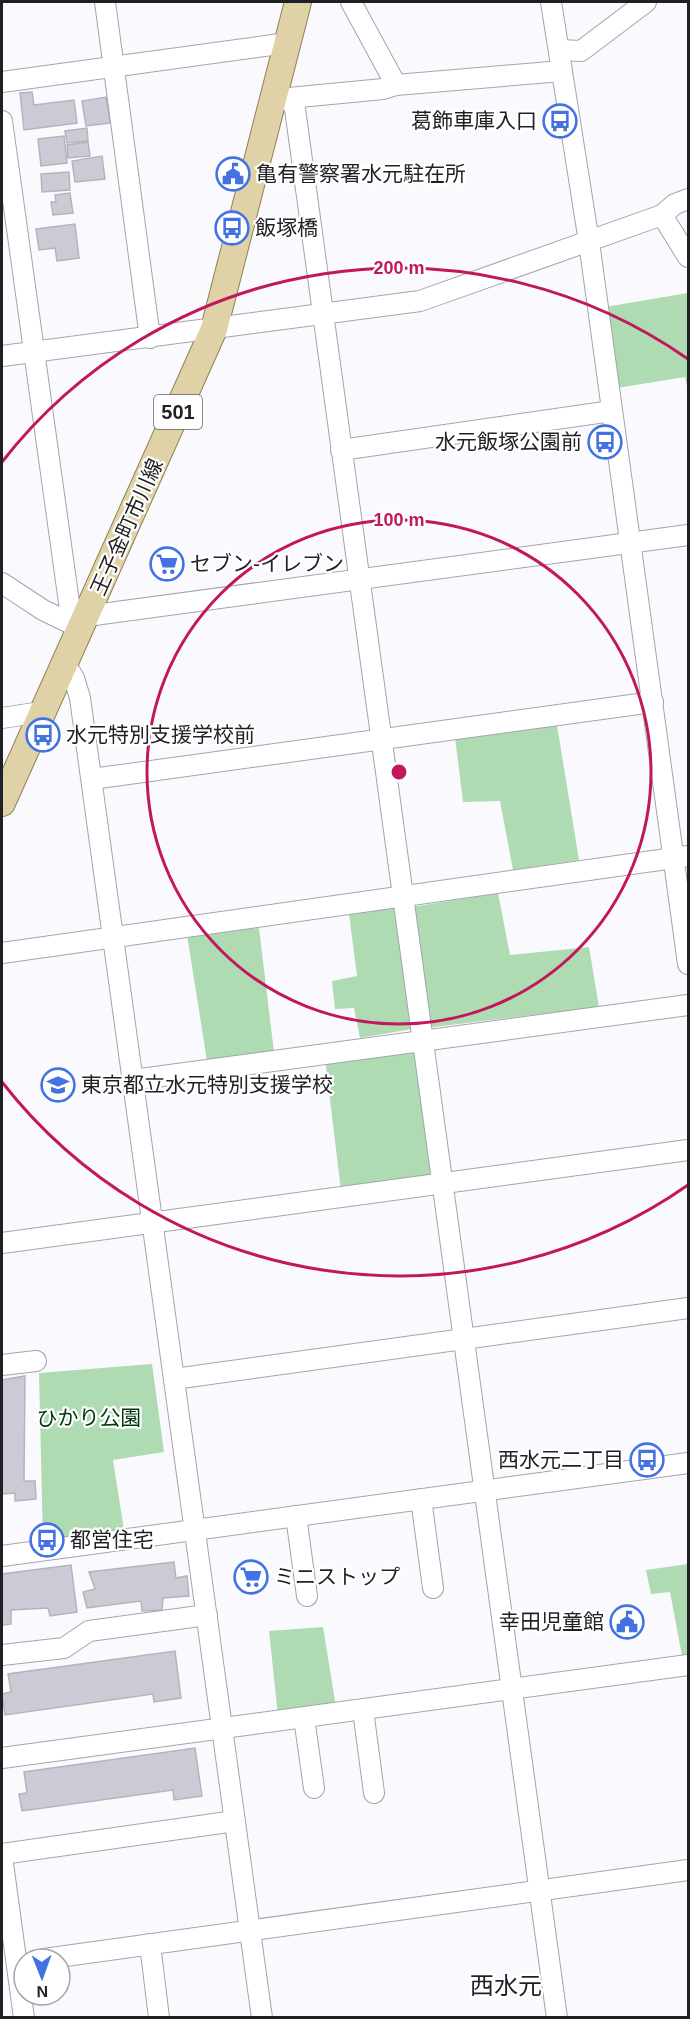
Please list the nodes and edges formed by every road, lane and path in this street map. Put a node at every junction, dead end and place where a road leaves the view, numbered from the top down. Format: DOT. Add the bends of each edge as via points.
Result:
graph roads {
  1 [pos="105,2"];
  2 [pos="298,2"];
  3 [pos="351,2"];
  4 [pos="551,2"];
  5 [pos="646,2"];
  6 [pos="287,43"];
  7 [pos="559,50"];
  8 [pos="113,67"];
  9 [pos="562,71"];
  10 [pos="2,82"];
  11 [pos="396,84"];
  12 [pos="282,96"];
  13 [pos="2,133"];
  14 [pos="688,199"];
  15 [pos="662,215"];
  16 [pos="589,242"];
  17 [pos="688,257"];
  18 [pos="322,314"];
  19 [pos="214,329"];
  20 [pos="150,338"];
  21 [pos="33,352"];
  22 [pos="2,356"];
  23 [pos="612,411"];
  24 [pos="341,450"];
  25 [pos="688,535"];
  26 [pos="629,543"];
  27 [pos="358,580"];
  28 [pos="2,583"];
  29 [pos="80,623"];
  30 [pos="64,662"];
  31 [pos="653,702"];
  32 [pos="41,712"];
  33 [pos="2,718"];
  34 [pos="381,741"];
  35 [pos="92,779"];
  36 [pos="2,803"];
  37 [pos="681,858"];
  38 [pos="403,898"];
  39 [pos="112,937"];
  40 [pos="2,953"];
  41 [pos="688,964"];
  42 [pos="688,1005"];
  43 [pos="423,1042"];
  44 [pos="133,1080"];
  45 [pos="688,1150"];
  46 [pos="443,1183"];
  47 [pos="152,1222"];
  48 [pos="2,1243"];
  49 [pos="688,1308"];
  50 [pos="464,1339"];
  51 [pos="36,1361"];
  52 [pos="2,1365"];
  53 [pos="174,1379"];
  54 [pos="688,1462"];
  55 [pos="486,1490"];
  56 [pos="421,1499"];
  57 [pos="296,1516"];
  58 [pos="195,1530"];
  59 [pos="2,1556"];
  60 [pos="433,1588"];
  61 [pos="307,1596"];
  62 [pos="207,1615"];
  63 [pos="2,1655"];
  64 [pos="688,1665"];
  65 [pos="512,1689"];
  66 [pos="363,1710"];
  67 [pos="304,1718"];
  68 [pos="222,1729"];
  69 [pos="2,1758"];
  70 [pos="314,1788"];
  71 [pos="374,1793"];
  72 [pos="235,1821"];
  73 [pos="2,1855"];
  74 [pos="688,1870"];
  75 [pos="539,1891"];
  76 [pos="250,1930"];
  77 [pos="150,1944"];
  78 [pos="12,1947"];
  79 [pos="72,1955"];
  80 [pos="159,2018"];
  81 [pos="262,2018"];
  82 [pos="557,2018"];
  1 -- 8 [label="street"];
  2 -- 6 [label="main road, 王子金町市川線 / 501"];
  3 -- 11 [label="street"];
  4 -- 7 [label="street"];
  5 -- 7 [label="street" via="581,51"];
  6 -- 8 [label="street"];
  6 -- 12 [label="main road, 王子金町市川線 / 501"];
  7 -- 9 [label="street"];
  8 -- 10 [label="street"];
  8 -- 20 [label="street"];
  9 -- 11 [label="street"];
  9 -- 16 [label="street"];
  11 -- 12 [label="street" via="383,89"];
  12 -- 18 [label="street" via="295,109"];
  12 -- 19 [label="main road, 王子金町市川線 / 501"];
  13 -- 21 [label="street"];
  14 -- 15 [label="street"];
  15 -- 16 [label="street"];
  15 -- 17 [label="street"];
  16 -- 18 [label="street" via="420,301"];
  16 -- 23 [label="street"];
  18 -- 19 [label="street"];
  18 -- 24 [label="street"];
  19 -- 20 [label="street"];
  19 -- 29 [label="main road, 王子金町市川線 / 501"];
  20 -- 21 [label="street"];
  21 -- 22 [label="street"];
  21 -- 29 [label="street"];
  23 -- 24 [label="street"];
  23 -- 26 [label="street"];
  24 -- 27 [label="street"];
  25 -- 26 [label="street"];
  26 -- 27 [label="street"];
  26 -- 31 [label="street"];
  27 -- 29 [label="street"];
  27 -- 34 [label="street"];
  28 -- 29 [label="street"];
  29 -- 30 [label="main road, 王子金町市川線 / 501"];
  30 -- 32 [label="main road, 王子金町市川線 / 501"];
  30 -- 35 [label="street" via="78,688"];
  31 -- 34 [label="street"];
  31 -- 37 [label="street"];
  32 -- 33 [label="street"];
  32 -- 36 [label="main road, 王子金町市川線 / 501"];
  34 -- 35 [label="street"];
  34 -- 38 [label="street"];
  35 -- 39 [label="street"];
  37 -- 38 [label="street"];
  37 -- 41 [label="street"];
  38 -- 39 [label="street"];
  38 -- 43 [label="street"];
  39 -- 40 [label="street"];
  39 -- 44 [label="street"];
  42 -- 43 [label="street"];
  43 -- 44 [label="street"];
  43 -- 46 [label="street"];
  44 -- 47 [label="street"];
  45 -- 46 [label="street"];
  46 -- 47 [label="street"];
  46 -- 50 [label="street"];
  47 -- 48 [label="street"];
  47 -- 53 [label="street"];
  49 -- 50 [label="street"];
  50 -- 53 [label="street"];
  50 -- 55 [label="street"];
  51 -- 52 [label="street"];
  53 -- 58 [label="street"];
  54 -- 55 [label="street"];
  55 -- 56 [label="street"];
  55 -- 65 [label="street"];
  56 -- 57 [label="street"];
  56 -- 60 [label="street"];
  57 -- 58 [label="street"];
  57 -- 61 [label="street"];
  58 -- 59 [label="street"];
  58 -- 62 [label="street"];
  62 -- 63 [label="street" via="89,1631 64,1648"];
  62 -- 68 [label="street"];
  64 -- 65 [label="street"];
  65 -- 66 [label="street"];
  65 -- 75 [label="street"];
  66 -- 67 [label="street"];
  66 -- 71 [label="street"];
  67 -- 68 [label="street"];
  67 -- 70 [label="street"];
  68 -- 69 [label="street"];
  68 -- 72 [label="street"];
  72 -- 73 [label="street"];
  72 -- 76 [label="street"];
  73 -- 78 [label="street"];
  74 -- 75 [label="street"];
  75 -- 76 [label="street"];
  75 -- 82 [label="street"];
  76 -- 77 [label="street"];
  76 -- 81 [label="street"];
  77 -- 79 [label="street"];
  77 -- 80 [label="street"];
}
